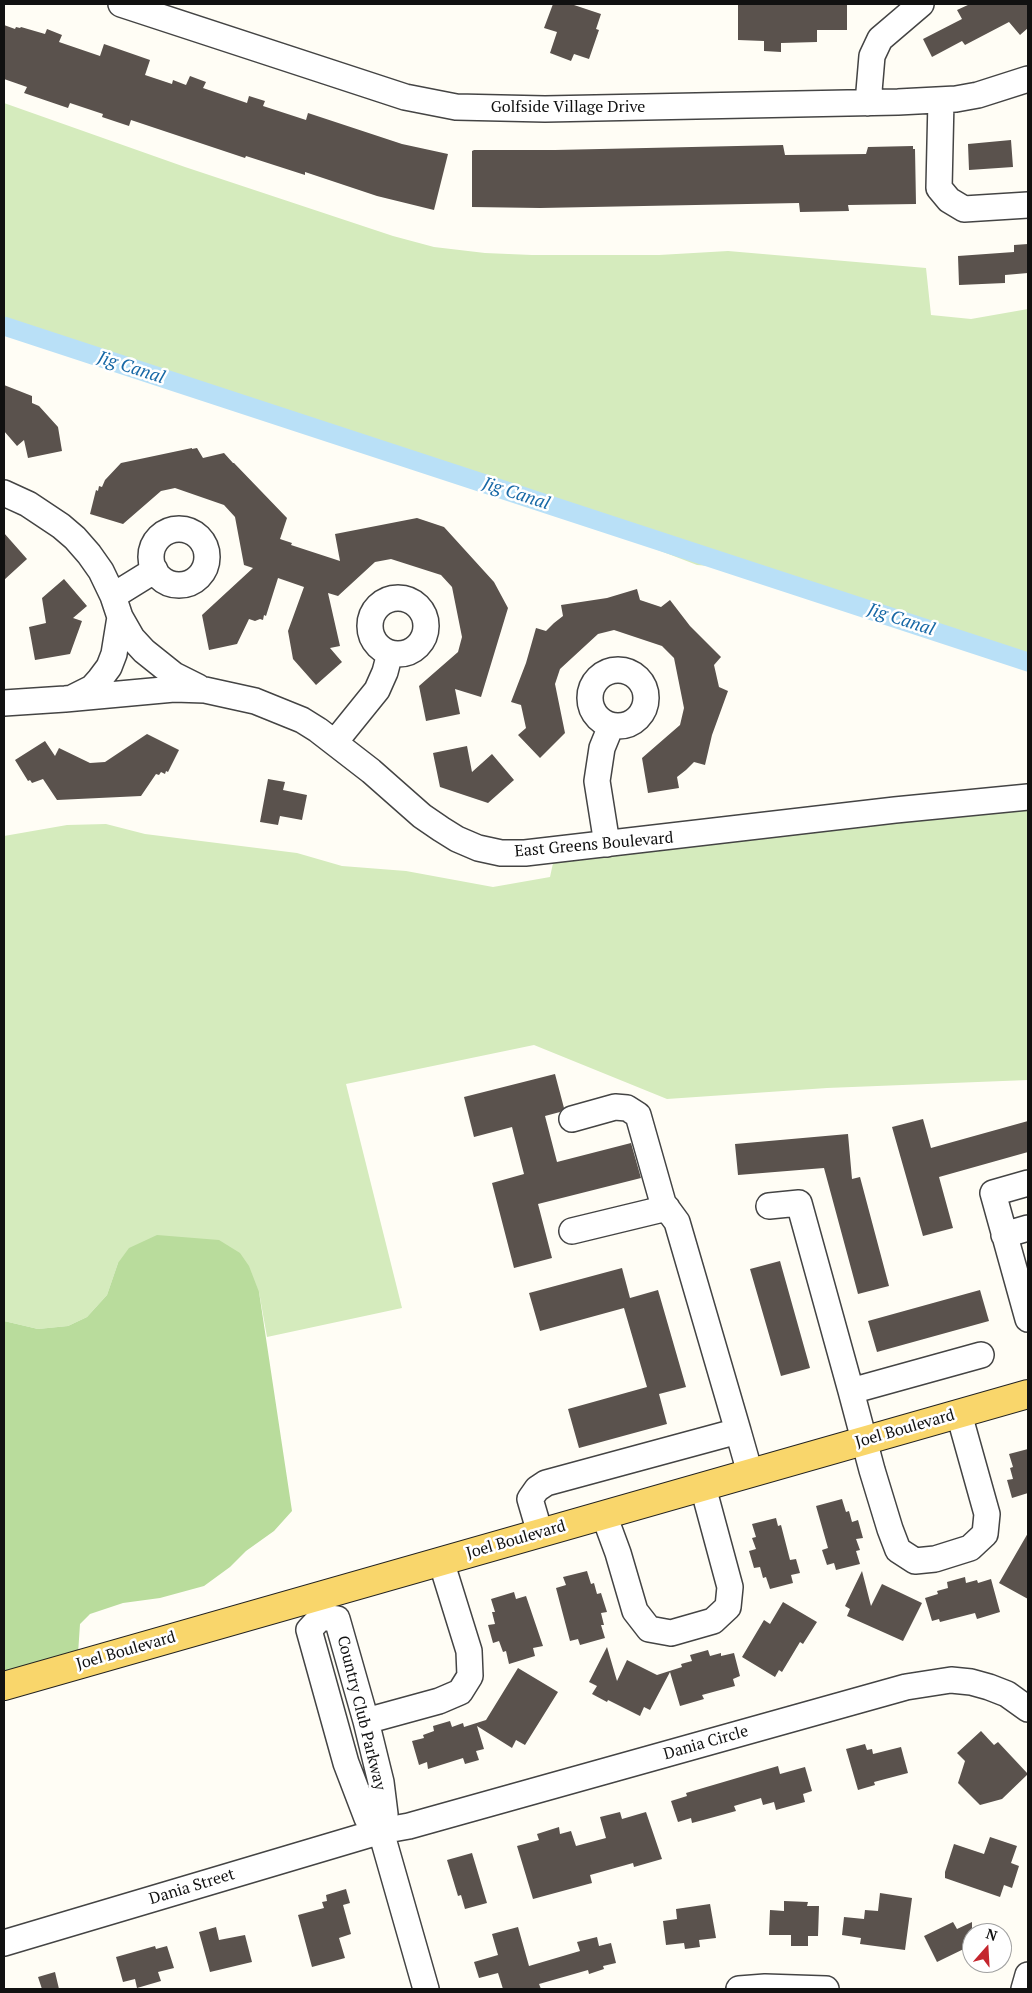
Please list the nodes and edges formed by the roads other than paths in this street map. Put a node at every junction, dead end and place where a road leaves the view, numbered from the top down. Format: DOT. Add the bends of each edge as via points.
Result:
graph roads {
  1 [pos="120,4"];
  2 [pos="921,4"];
  3 [pos="188,14"];
  4 [pos="1028,79"];
  5 [pos="940,100"];
  6 [pos="868,103"];
  7 [pos="1028,205"];
  8 [pos="4,493"];
  9 [pos="155,570"];
  10 [pos="116,607"];
  11 [pos="390,653"];
  12 [pos="205,690"];
  13 [pos="65,699"];
  14 [pos="4,703"];
  15 [pos="611,726"];
  16 [pos="336,742"];
  17 [pos="1028,797"];
  18 [pos="607,844"];
  19 [pos="572,1119"];
  20 [pos="1028,1183"];
  21 [pos="769,1206"];
  22 [pos="667,1208"];
  23 [pos="1028,1228"];
  24 [pos="572,1232"];
  25 [pos="1004,1234"];
  26 [pos="1028,1319"];
  27 [pos="981,1355"];
  28 [pos="852,1390"];
  29 [pos="1028,1394"];
  30 [pos="959,1414"];
  31 [pos="738,1431"];
  32 [pos="864,1440"];
  33 [pos="750,1473"];
  34 [pos="703,1487"];
  35 [pos="604,1515"];
  36 [pos="540,1533"];
  37 [pos="441,1561"];
  38 [pos="318,1607"];
  39 [pos="4,1686"];
  40 [pos="1028,1709"];
  41 [pos="366,1721"];
  42 [pos="380,1826"];
  43 [pos="4,1943"];
  44 [pos="1028,1975"];
  45 [pos="426,1989"];
  46 [pos="739,1989"];
  47 [pos="826,1989"];
  48 [pos="1024,1989"];
  1 -- 3 [label="street, Golfside Village Drive"];
  2 -- 6 [label="street" via="880,39 872,56"];
  3 -- 6 [label="street, Golfside Village Drive" via="405,97 456,107 545,109"];
  4 -- 5 [label="street, Golfside Village Drive" via="978,95"];
  5 -- 6 [label="street, Golfside Village Drive"];
  5 -- 7 [label="street" via="939,188 949,200 964,209"];
  8 -- 10 [label="street, East Greens Boulevard" via="28,504 75,538 101,571"];
  9 -- 10 [label="street"];
  10 -- 12 [label="street, East Greens Boulevard" via="132,638 144,651 174,675"];
  10 -- 13 [label="street" via="114,654 109,667 92,688 79,696"];
  11 -- 16 [label="street" via="377,690"];
  12 -- 13 [label="street, East Greens Boulevard" via="174,688"];
  12 -- 16 [label="street, East Greens Boulevard" via="279,710 302,720"];
  13 -- 14 [label="street"];
  15 -- 18 [label="street" via="602,748 597,781"];
  16 -- 18 [label="street, East Greens Boulevard" via="422,816 457,839 478,848 501,853 525,853"];
  17 -- 18 [label="street, East Greens Boulevard"];
  19 -- 22 [label="street" via="615,1107 628,1108 638,1116"];
  20 -- 25 [label="street" via="993,1193"];
  21 -- 28 [label="street" via="799,1203"];
  22 -- 24 [label="street"];
  22 -- 31 [label="street" via="677,1222"];
  23 -- 25 [label="street"];
  25 -- 26 [label="street"];
  27 -- 28 [label="street"];
  28 -- 32 [label="street"];
  29 -- 30 [label="main road, Joel Boulevard"];
  30 -- 32 [label="main road, Joel Boulevard"];
  30 -- 32 [label="street" via="987,1514 985,1534 970,1548 935,1560 915,1560 898,1550"];
  31 -- 33 [label="street"];
  31 -- 36 [label="street" via="546,1483 530,1499"];
  32 -- 33 [label="main road, Joel Boulevard"];
  33 -- 34 [label="main road, Joel Boulevard"];
  34 -- 35 [label="main road, Joel Boulevard"];
  34 -- 35 [label="street" via="730,1586 728,1607 713,1622 671,1633 649,1629 635,1611"];
  35 -- 36 [label="main road, Joel Boulevard"];
  36 -- 37 [label="main road, Joel Boulevard"];
  37 -- 38 [label="main road, Joel Boulevard"];
  37 -- 41 [label="street" via="469,1651 470,1676 460,1692"];
  38 -- 39 [label="main road, Joel Boulevard"];
  38 -- 41 [label="street, Country Club Parkway" via="337,1619"];
  38 -- 42 [label="street, Country Club Parkway" via="309,1630 346,1763 367,1818"];
  40 -- 42 [label="street, Dania Circle" via="990,1686 952,1680 930,1682 410,1826"];
  41 -- 42 [label="street, Country Club Parkway" via="381,1782 385,1814"];
  42 -- 43 [label="street, Dania Street"];
  42 -- 45 [label="street, Country Club Parkway"];
  44 -- 48 [label="street"];
  46 -- 47 [label="street"];
}
